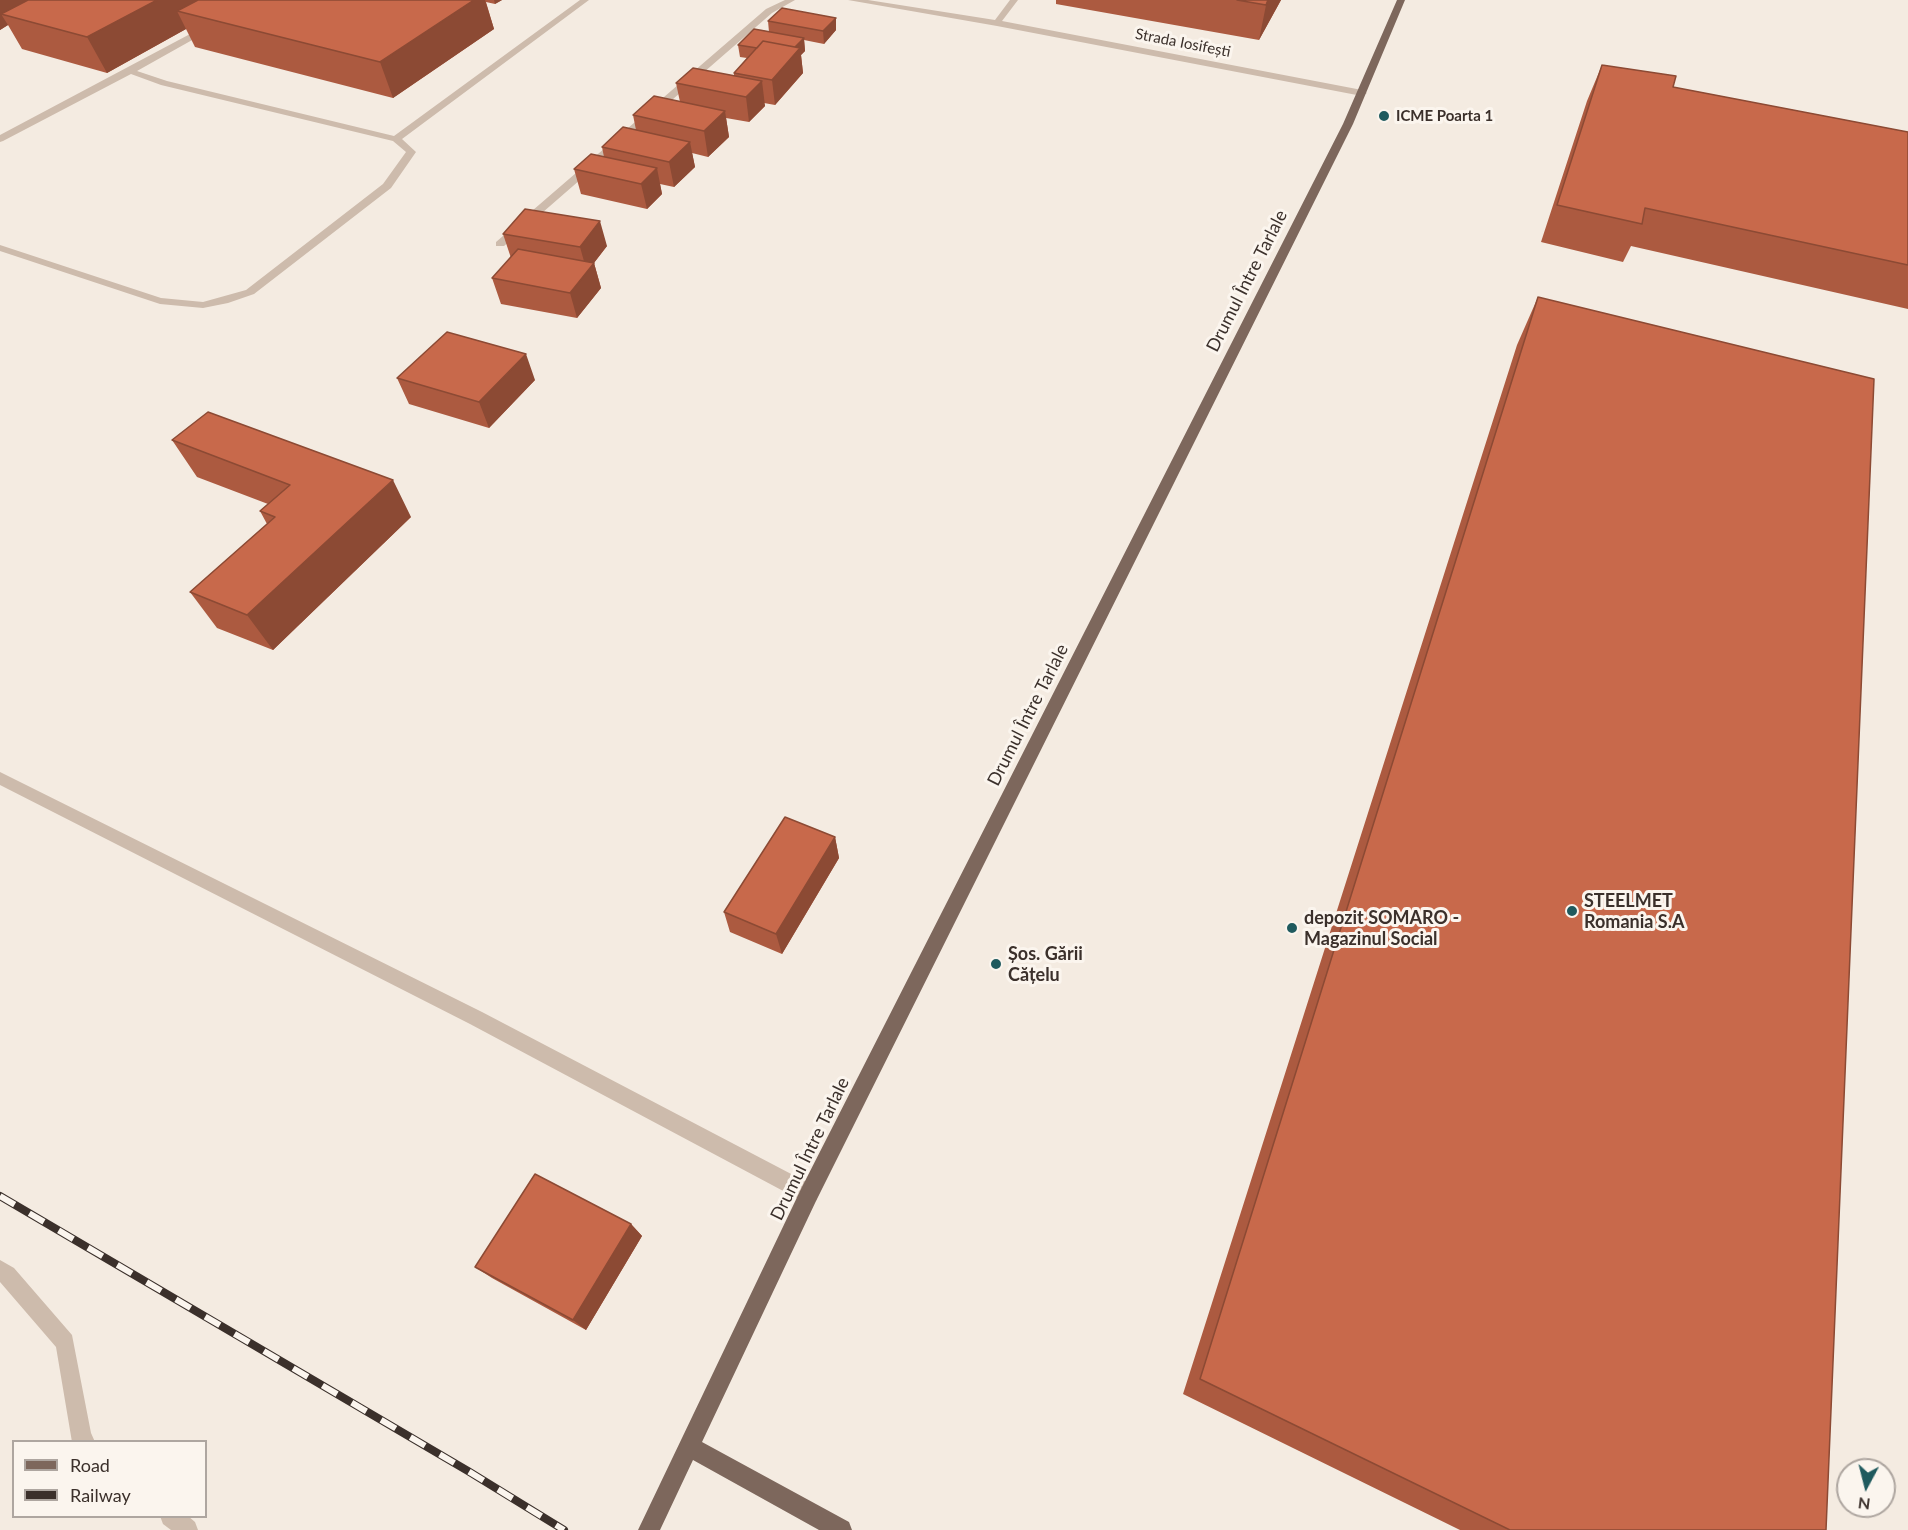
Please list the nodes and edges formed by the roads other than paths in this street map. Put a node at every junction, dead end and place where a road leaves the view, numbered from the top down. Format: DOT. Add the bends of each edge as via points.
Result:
graph roads {
  1 [pos="585,0"];
  2 [pos="791,0"];
  3 [pos="852,0"];
  4 [pos="1014,0"];
  5 [pos="1401,0"];
  6 [pos="997,22"];
  7 [pos="215,23"];
  8 [pos="130,71"];
  9 [pos="1362,93"];
  10 [pos="0,139"];
  11 [pos="396,139"];
  12 [pos="500,244"];
  13 [pos="0,248"];
  14 [pos="0,777"];
  15 [pos="809,1194"];
  16 [pos="0,1270"];
  17 [pos="83,1440"];
  18 [pos="688,1446"];
  19 [pos="173,1518"];
  20 [pos="187,1530"];
  21 [pos="649,1530"];
  22 [pos="841,1530"];
  1 -- 11 [label="street"];
  2 -- 12 [label="street" via="769,11"];
  3 -- 6 [label="street, Strada Iosifești"];
  4 -- 6 [label="street"];
  5 -- 9 [label="main road, Drumul Între Tarlale"];
  6 -- 9 [label="street, Strada Iosifești"];
  7 -- 8 [label="street"];
  8 -- 10 [label="street"];
  8 -- 11 [label="street" via="164,83"];
  9 -- 15 [label="main road, Drumul Între Tarlale"];
  11 -- 13 [label="street" via="411,152 387,186 250,292 224,301 203,305 160,301"];
  14 -- 15 [label="street" via="476,1018"];
  15 -- 18 [label="main road, Drumul Între Tarlale"];
  16 -- 17 [label="street" via="64,1342"];
  18 -- 21 [label="main road, Drumul Între Tarlale"];
  18 -- 22 [label="main road"];
  19 -- 20 [label="street"];
}
